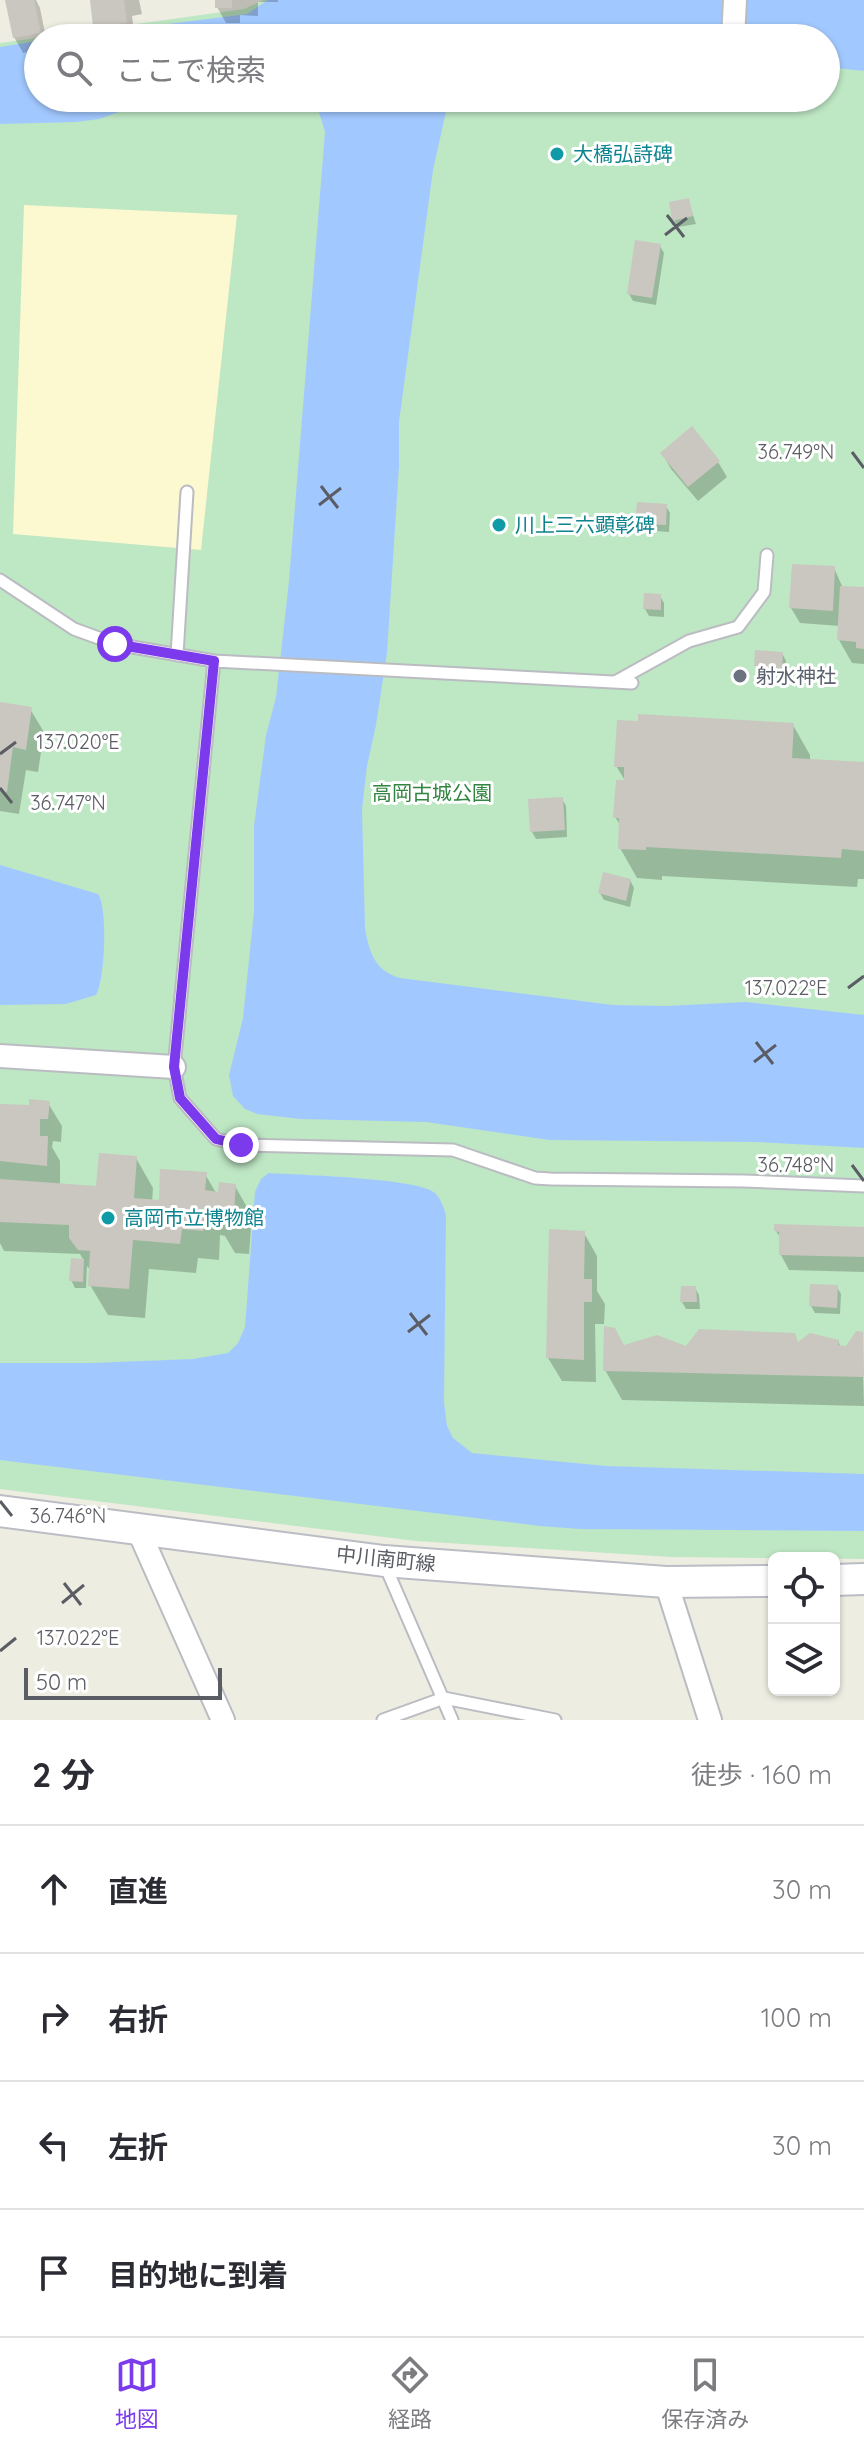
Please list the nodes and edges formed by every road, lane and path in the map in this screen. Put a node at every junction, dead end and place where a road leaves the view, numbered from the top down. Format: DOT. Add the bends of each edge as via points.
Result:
graph roads {
  1 [pos="735,0"];
  2 [pos="734,24"];
  3 [pos="187,492"];
  4 [pos="767,555"];
  5 [pos="0,580"];
  6 [pos="177,655"];
  7 [pos="214,661"];
  8 [pos="614,682"];
  9 [pos="632,683"];
  10 [pos="0,1056"];
  11 [pos="174,1067"];
  12 [pos="864,1186"];
  13 [pos="0,1511"];
  14 [pos="137,1527"];
  15 [pos="384,1561"];
  16 [pos="864,1579"];
  17 [pos="840,1580"];
  18 [pos="768,1581"];
  19 [pos="666,1582"];
  20 [pos="444,1698"];
  21 [pos="223,1720"];
  22 [pos="383,1720"];
  23 [pos="452,1720"];
  24 [pos="555,1720"];
  25 [pos="710,1720"];
  1 -- 2 [label="street"];
  3 -- 6 [label="lane"];
  4 -- 8 [label="lane" via="764,592 738,627 689,641"];
  5 -- 6 [label="lane" via="74,629 115,644"];
  6 -- 7 [label="lane"];
  7 -- 8 [label="lane"];
  7 -- 11 [label="lane"];
  8 -- 9 [label="lane"];
  10 -- 11 [label="street"];
  11 -- 12 [label="lane" via="180,1098 216,1139 241,1145 453,1150 535,1178"];
  13 -- 14 [label="main road, 中川南町線"];
  14 -- 15 [label="main road, 中川南町線"];
  14 -- 21 [label="street"];
  15 -- 19 [label="main road, 中川南町線"];
  15 -- 20 [label="lane"];
  16 -- 17 [label="main road"];
  18 -- 19 [label="main road, 中川南町線"];
  19 -- 25 [label="street"];
  20 -- 22 [label="lane"];
  20 -- 23 [label="lane"];
  20 -- 24 [label="lane"];
}
